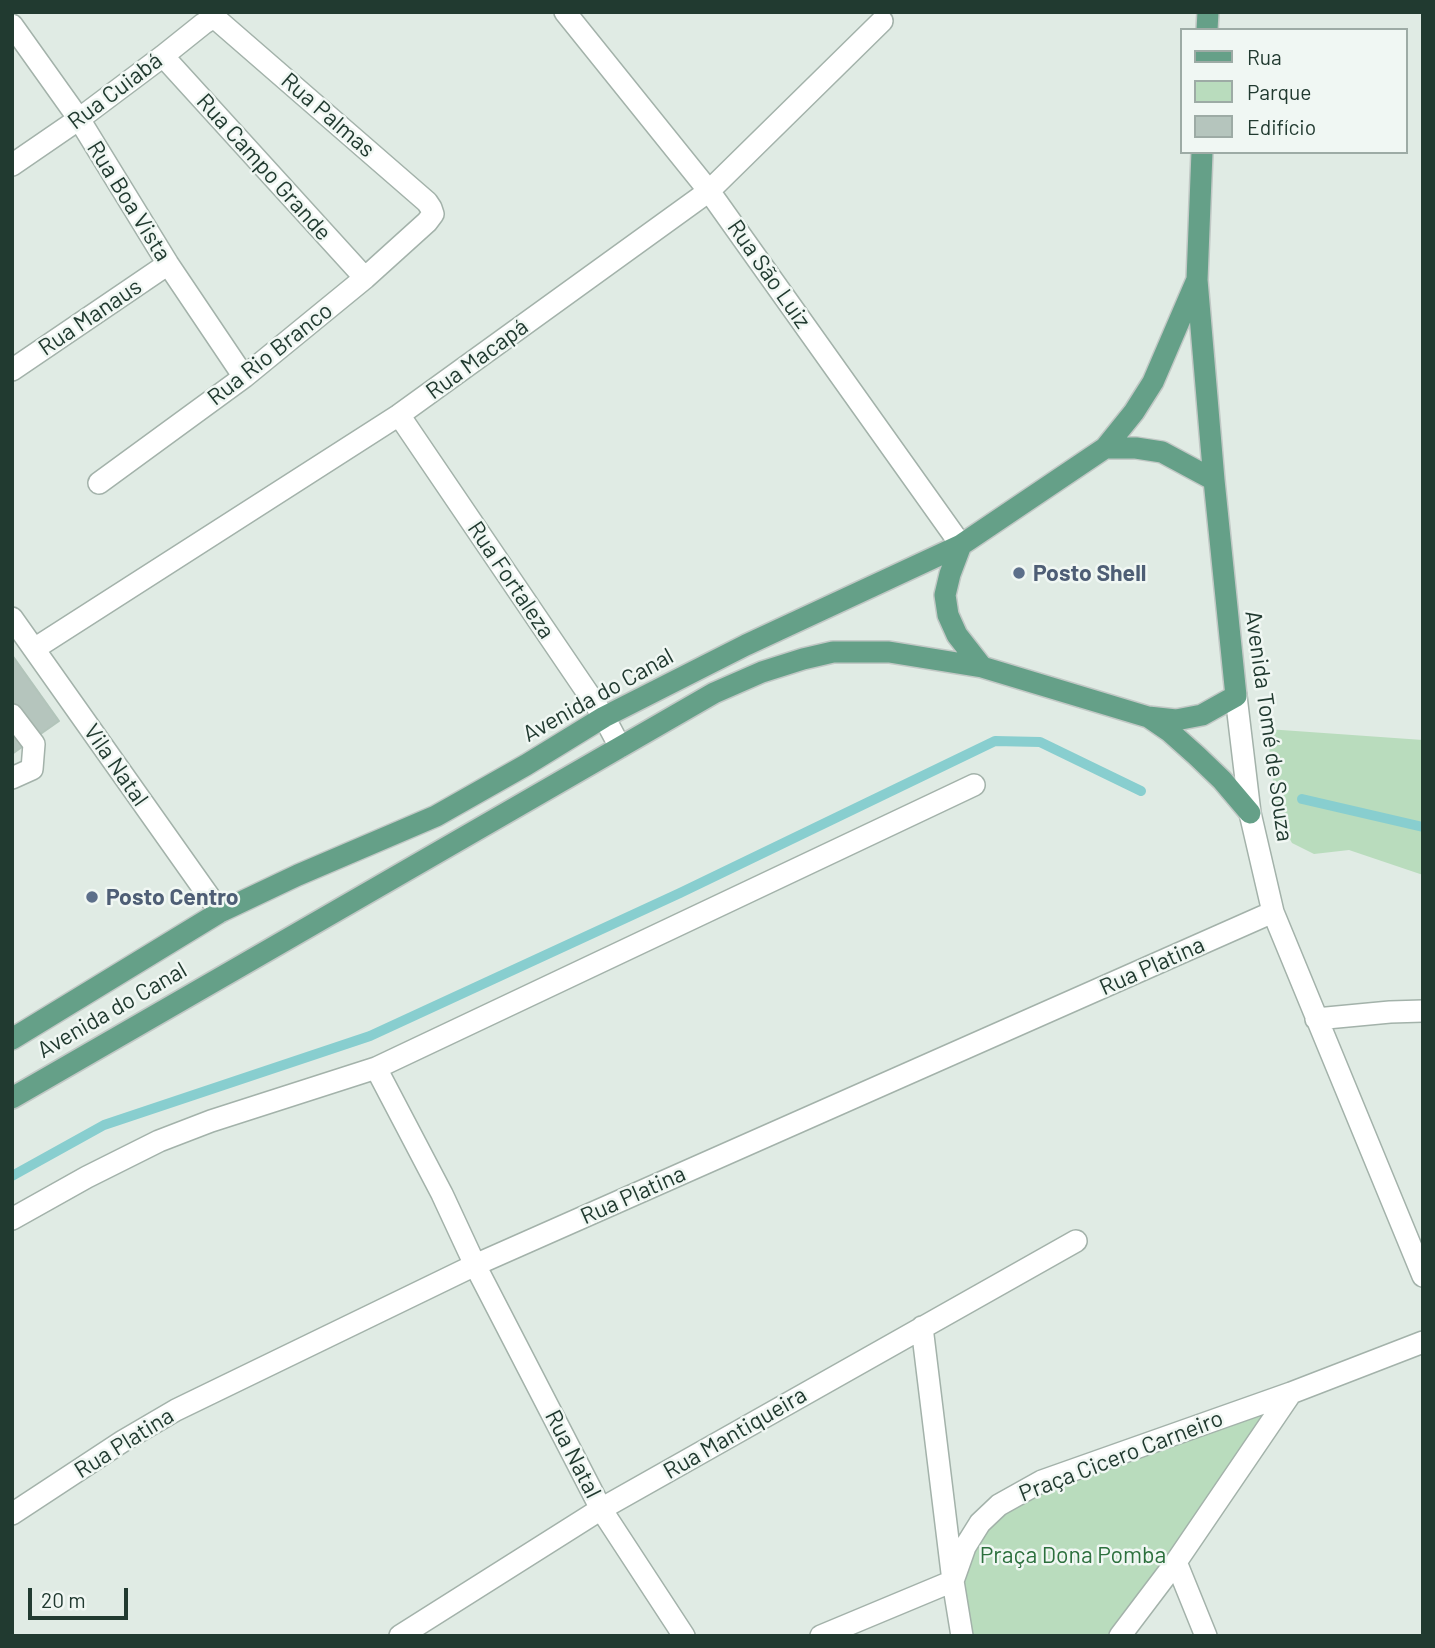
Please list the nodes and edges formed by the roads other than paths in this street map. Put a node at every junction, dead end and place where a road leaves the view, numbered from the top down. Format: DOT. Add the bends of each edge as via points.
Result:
graph roads {
  1 [pos="565,12"];
  2 [pos="218,19"];
  3 [pos="882,21"];
  4 [pos="12,25"];
  5 [pos="163,56"];
  6 [pos="79,119"];
  7 [pos="1202,154"];
  8 [pos="12,166"];
  9 [pos="709,191"];
  10 [pos="433,214"];
  11 [pos="168,264"];
  12 [pos="365,278"];
  13 [pos="1197,280"];
  14 [pos="12,370"];
  15 [pos="244,377"];
  16 [pos="399,415"];
  17 [pos="1105,448"];
  18 [pos="1214,480"];
  19 [pos="99,483"];
  20 [pos="961,545"];
  21 [pos="12,618"];
  22 [pos="34,649"];
  23 [pos="982,667"];
  24 [pos="1236,696"];
  25 [pos="12,715"];
  26 [pos="604,716"];
  27 [pos="1148,717"];
  28 [pos="620,747"];
  29 [pos="12,778"];
  30 [pos="974,785"];
  31 [pos="1250,813"];
  32 [pos="220,912"];
  33 [pos="1273,912"];
  34 [pos="1423,1011"];
  35 [pos="1316,1019"];
  36 [pos="12,1039"];
  37 [pos="376,1068"];
  38 [pos="12,1098"];
  39 [pos="12,1219"];
  40 [pos="1076,1241"];
  41 [pos="475,1265"];
  42 [pos="1423,1276"];
  43 [pos="922,1327"];
  44 [pos="1423,1342"];
  45 [pos="1291,1393"];
  46 [pos="601,1509"];
  47 [pos="12,1514"];
  48 [pos="1176,1562"];
  49 [pos="953,1581"];
  50 [pos="400,1636"];
  51 [pos="684,1636"];
  52 [pos="821,1636"];
  53 [pos="962,1636"];
  54 [pos="1121,1636"];
  55 [pos="1206,1636"];
  1 -- 9 [label="street, Rua São Luiz"];
  2 -- 5 [label="street, Rua Cuiabá" via="209,19"];
  2 -- 10 [label="street, Rua Palmas" via="427,202"];
  3 -- 9 [label="street, Rua Macapá"];
  4 -- 6 [label="street, Rua Boa Vista"];
  5 -- 6 [label="street, Rua Cuiabá"];
  5 -- 12 [label="street, Rua Campo Grande"];
  6 -- 8 [label="street, Rua Cuiabá"];
  6 -- 11 [label="street, Rua Boa Vista"];
  7 -- 13 [label="main road, Avenida Tomé de Souza"];
  9 -- 16 [label="street, Rua Macapá"];
  9 -- 20 [label="street, Rua São Luiz"];
  10 -- 12 [label="street, Rua Rio Branco"];
  11 -- 14 [label="street, Rua Manaus"];
  11 -- 15 [label="street, Rua Boa Vista"];
  12 -- 15 [label="street, Rua Rio Branco"];
  13 -- 17 [label="main road, Avenida do Canal" via="1153,382"];
  13 -- 18 [label="main road, Avenida Tomé de Souza"];
  15 -- 19 [label="street, Rua Rio Branco"];
  16 -- 22 [label="street, Rua Macapá"];
  16 -- 26 [label="street, Rua Fortaleza"];
  17 -- 18 [label="main road" via="1162,452"];
  17 -- 20 [label="main road, Avenida do Canal"];
  18 -- 24 [label="main road, Avenida Tomé de Souza"];
  20 -- 23 [label="main road" via="945,595 948,615"];
  20 -- 26 [label="main road, Avenida do Canal"];
  21 -- 22 [label="street, Vila Natal"];
  22 -- 32 [label="street, Vila Natal"];
  23 -- 27 [label="main road, Avenida do Canal"];
  23 -- 28 [label="main road, Avenida do Canal" via="889,652 833,652 762,672 714,693"];
  24 -- 27 [label="main road, Avenida do Canal" via="1202,715 1177,720"];
  24 -- 31 [label="street, Avenida Tomé de Souza"];
  25 -- 29 [label="street" via="34,744 33,769"];
  26 -- 28 [label="street, Rua Fortaleza"];
  26 -- 32 [label="main road, Avenida do Canal" via="436,816"];
  27 -- 31 [label="main road" via="1197,756"];
  28 -- 38 [label="main road, Avenida do Canal"];
  30 -- 37 [label="street"];
  31 -- 33 [label="street, Avenida Tomé de Souza"];
  32 -- 36 [label="main road, Avenida do Canal"];
  33 -- 35 [label="street, Avenida Tomé de Souza"];
  33 -- 41 [label="street, Rua Platina"];
  34 -- 35 [label="street"];
  35 -- 42 [label="street, Avenida Tomé de Souza"];
  37 -- 39 [label="street" via="159,1141"];
  37 -- 41 [label="street, Rua Natal"];
  40 -- 43 [label="street, Rua Mantiqueira"];
  41 -- 46 [label="street, Rua Natal"];
  41 -- 47 [label="street, Rua Platina" via="176,1410"];
  43 -- 46 [label="street, Rua Mantiqueira"];
  43 -- 49 [label="street"];
  44 -- 45 [label="street, Praça Cicero Carneiro"];
  45 -- 48 [label="street"];
  45 -- 49 [label="street, Praça Cicero Carneiro" via="1065,1472 1008,1499 989,1513 971,1536"];
  46 -- 50 [label="street, Rua Mantiqueira"];
  46 -- 51 [label="street, Rua Natal"];
  48 -- 54 [label="street"];
  48 -- 55 [label="street"];
  49 -- 52 [label="street"];
  49 -- 53 [label="street"];
}
